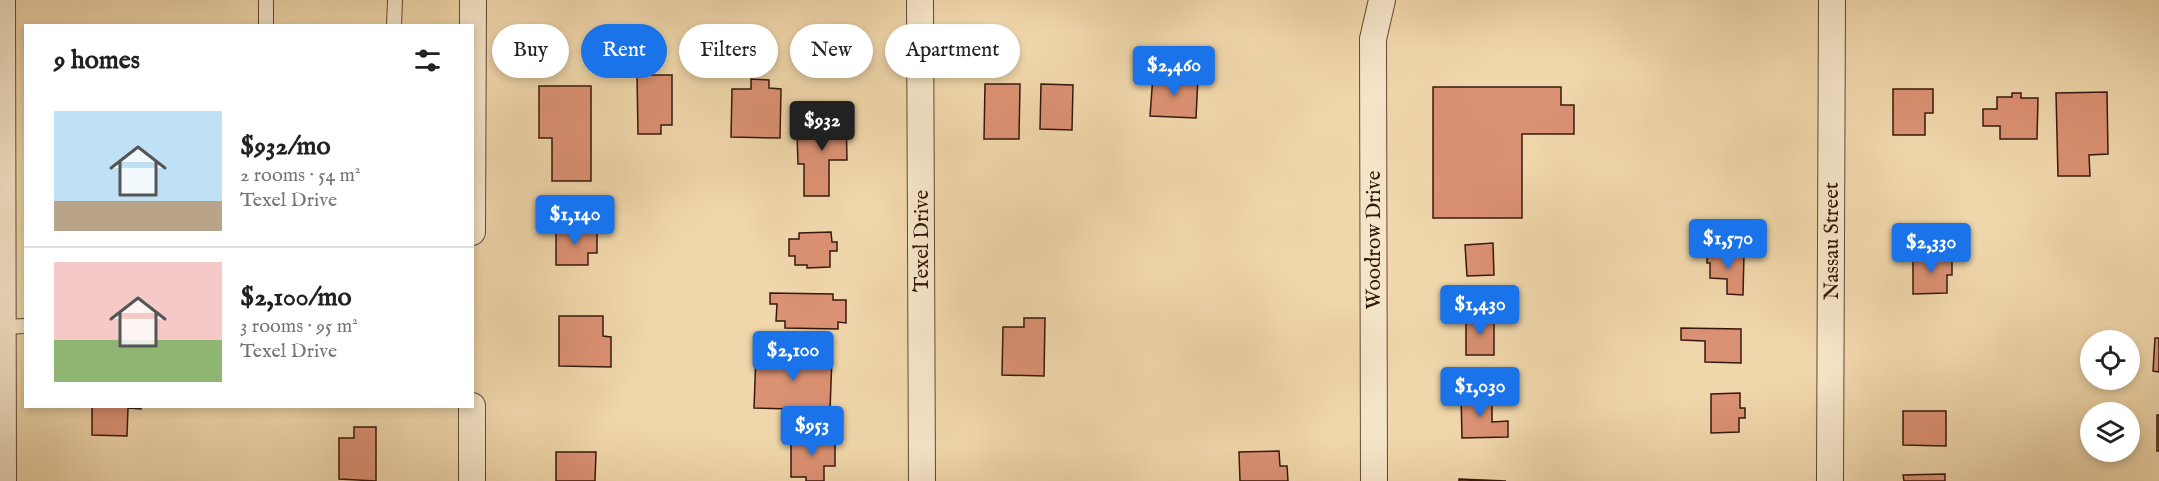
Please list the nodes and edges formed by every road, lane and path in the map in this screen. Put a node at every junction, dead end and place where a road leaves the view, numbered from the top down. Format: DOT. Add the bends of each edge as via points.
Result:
graph roads {
  1 [pos="2,0"];
  2 [pos="266,0"];
  3 [pos="395,0"];
  4 [pos="473,0"];
  5 [pos="920,0"];
  6 [pos="1382,0"];
  7 [pos="1832,0"];
  8 [pos="266,24"];
  9 [pos="394,24"];
  10 [pos="473,24"];
  11 [pos="14,327"];
  12 [pos="472,408"];
  13 [pos="3,481"];
  14 [pos="472,481"];
  15 [pos="922,481"];
  16 [pos="1374,481"];
  17 [pos="1830,481"];
  1 -- 11 [label="street"];
  2 -- 8 [label="lane"];
  3 -- 9 [label="lane"];
  4 -- 10 [label="street"];
  5 -- 15 [label="street, Texel Drive"];
  6 -- 16 [label="street, Woodrow Drive" via="1373,39"];
  7 -- 17 [label="street, Nassau Street"];
  11 -- 13 [label="street"];
  12 -- 14 [label="street"];
}
